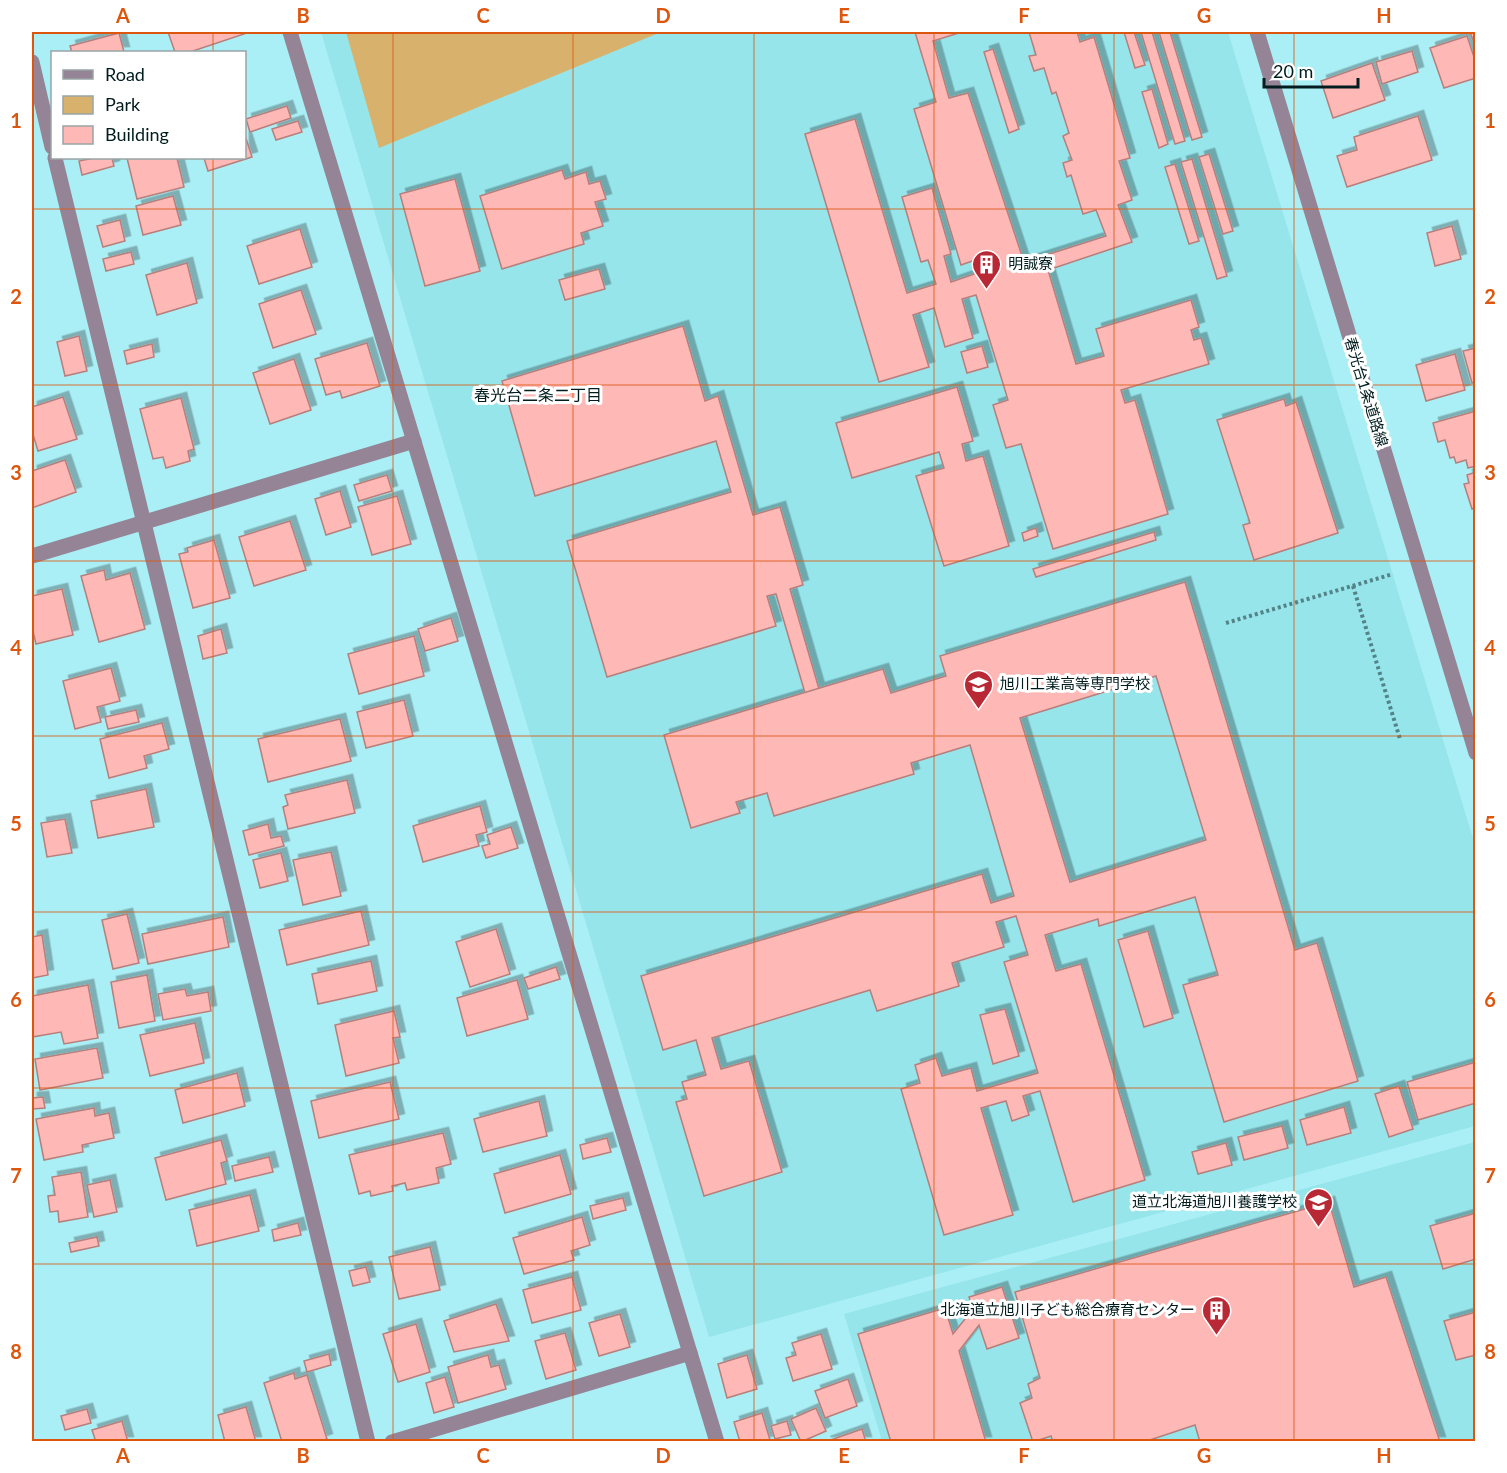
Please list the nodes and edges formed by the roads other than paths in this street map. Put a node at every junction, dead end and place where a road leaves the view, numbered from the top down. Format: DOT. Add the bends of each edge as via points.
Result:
graph roads {
  1 [pos="290,32"];
  2 [pos="1257,32"];
  3 [pos="32,62"];
  4 [pos="51,143"];
  5 [pos="55,159"];
  6 [pos="414,441"];
  7 [pos="145,522"];
  8 [pos="32,556"];
  9 [pos="1476,753"];
  10 [pos="690,1353"];
  11 [pos="368,1442"];
  12 [pos="392,1442"];
  13 [pos="717,1442"];
  1 -- 6 [label="street"];
  2 -- 9 [label="street, 春光台1条道路線"];
  3 -- 4 [label="street"];
  5 -- 7 [label="street"];
  6 -- 7 [label="street"];
  6 -- 10 [label="street"];
  7 -- 8 [label="street"];
  7 -- 11 [label="street"];
  10 -- 12 [label="street"];
  10 -- 13 [label="street"];
}
